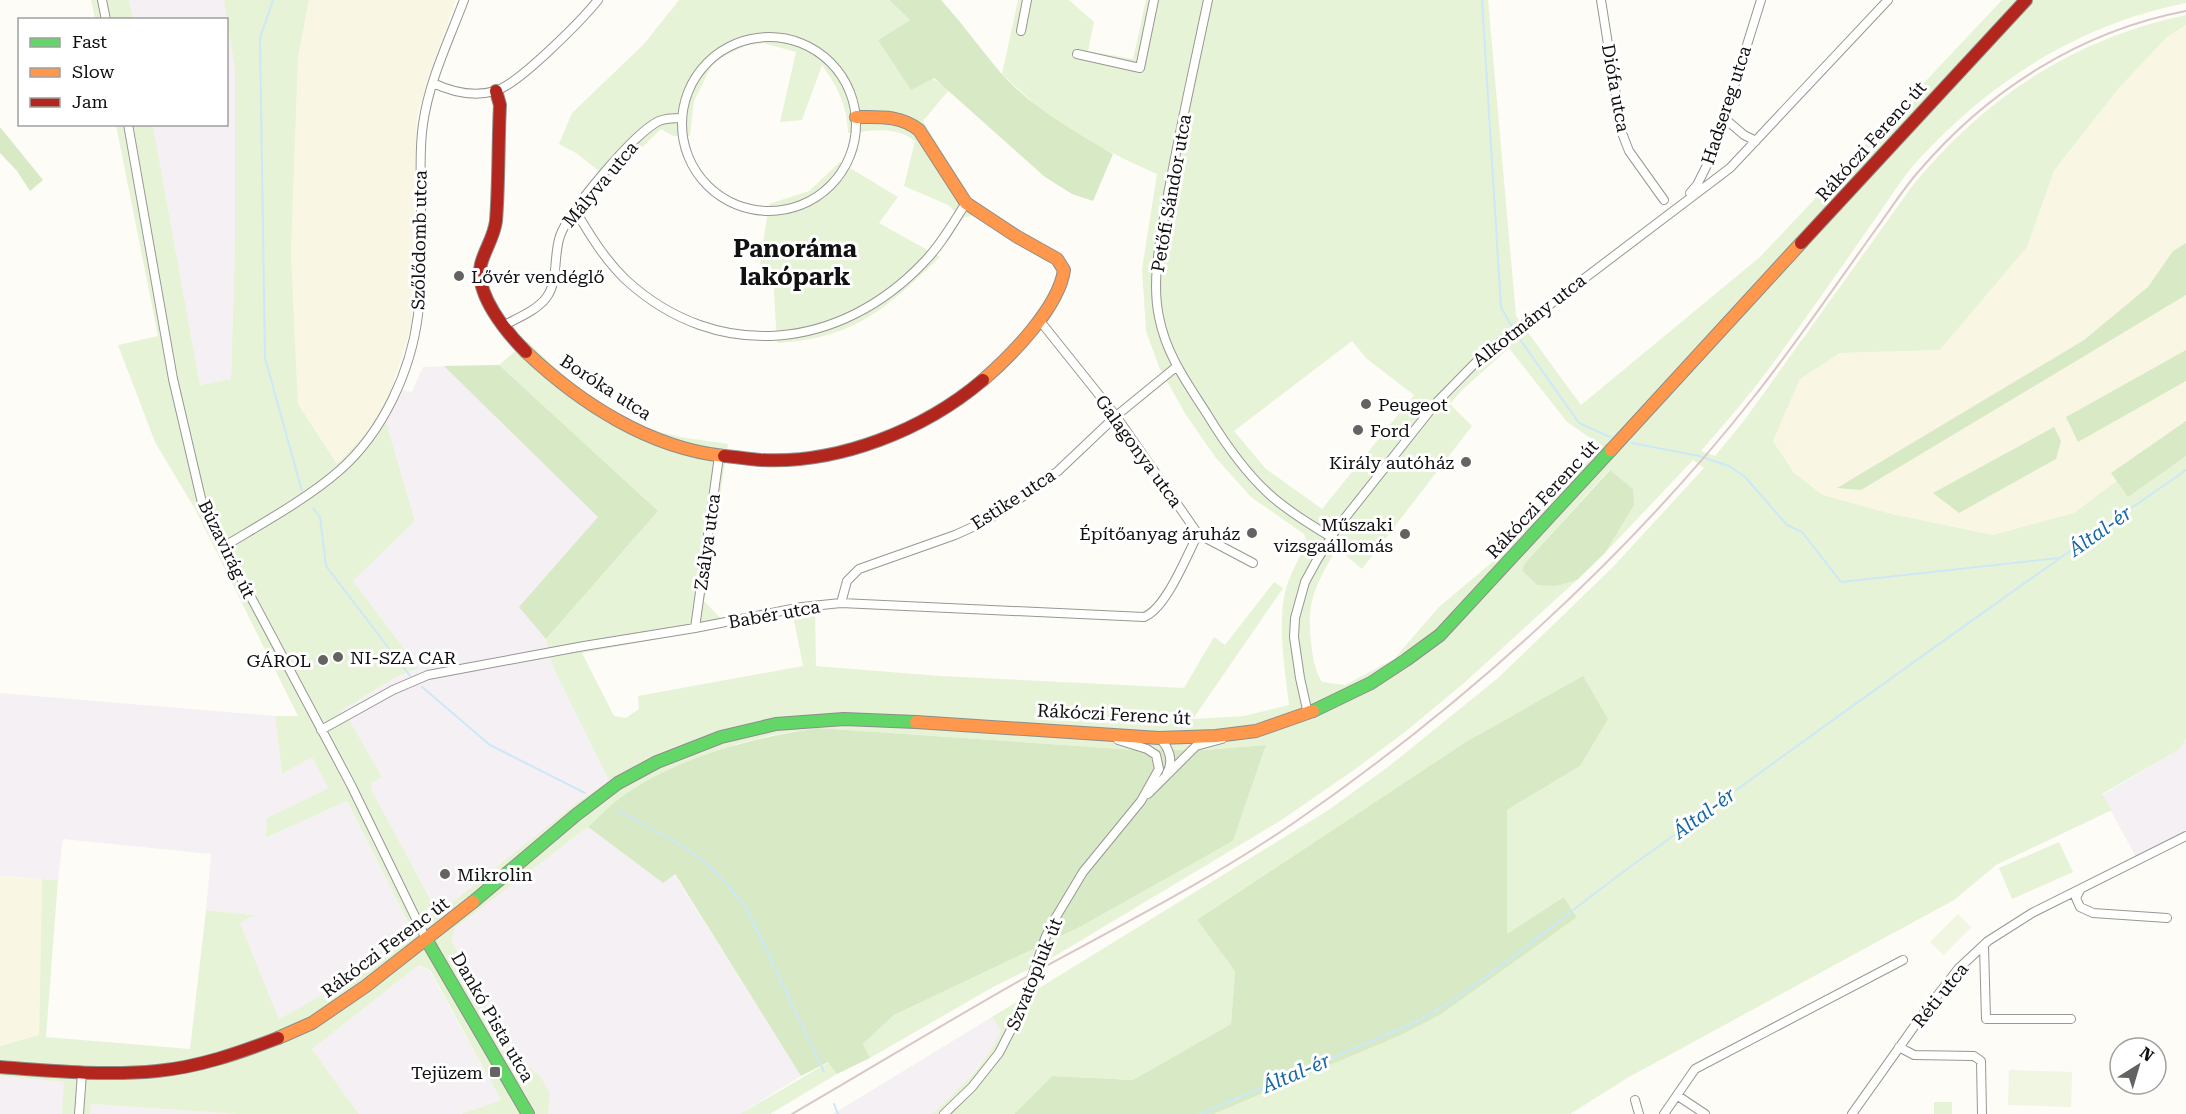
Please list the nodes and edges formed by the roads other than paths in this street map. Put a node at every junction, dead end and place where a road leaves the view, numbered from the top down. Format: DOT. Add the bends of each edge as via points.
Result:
graph roads {
  1 [pos="102,0"];
  2 [pos="464,0"];
  3 [pos="598,0"];
  4 [pos="1027,0"];
  5 [pos="1154,0"];
  6 [pos="1208,0"];
  7 [pos="1601,0"];
  8 [pos="1761,0"];
  9 [pos="1888,0"];
  10 [pos="2026,0"];
  11 [pos="106,18"];
  12 [pos="1021,31"];
  13 [pos="1077,54"];
  14 [pos="433,83"];
  15 [pos="496,91"];
  16 [pos="856,117"];
  17 [pos="682,118"];
  18 [pos="1724,118"];
  19 [pos="128,126"];
  20 [pos="1756,141"];
  21 [pos="1664,200"];
  22 [pos="966,203"];
  23 [pos="1680,204"];
  24 [pos="575,210"];
  25 [pos="1040,321"];
  26 [pos="503,326"];
  27 [pos="1176,367"];
  28 [pos="1116,416"];
  29 [pos="719,456"];
  30 [pos="1198,534"];
  31 [pos="1331,537"];
  32 [pos="223,547"];
  33 [pos="1253,563"];
  34 [pos="841,603"];
  35 [pos="695,628"];
  36 [pos="1308,714"];
  37 [pos="321,730"];
  38 [pos="1068,731"];
  39 [pos="1252,732"];
  40 [pos="1163,741"];
  41 [pos="1159,769"];
  42 [pos="1162,781"];
  43 [pos="1141,801"];
  44 [pos="2186,836"];
  45 [pos="2079,890"];
  46 [pos="2167,918"];
  47 [pos="426,939"];
  48 [pos="1983,946"];
  49 [pos="1903,960"];
  50 [pos="2071,1019"];
  51 [pos="1899,1047"];
  52 [pos="0,1067"];
  53 [pos="82,1073"];
  54 [pos="1678,1096"];
  55 [pos="1635,1100"];
  56 [pos="80,1114"];
  57 [pos="528,1114"];
  58 [pos="944,1114"];
  59 [pos="1639,1114"];
  60 [pos="1664,1114"];
  61 [pos="1705,1114"];
  62 [pos="1852,1114"];
  63 [pos="1982,1114"];
  1 -- 11 [label="street"];
  2 -- 14 [label="street, Szőlődomb utca"];
  3 -- 15 [label="street" via="548,51 514,81"];
  4 -- 12 [label="street"];
  5 -- 13 [label="street" via="1140,68"];
  6 -- 27 [label="street, Petőfi Sándor utca" via="1173,169 1156,276 1158,317"];
  7 -- 21 [label="street, Diófa utca" via="1622,134 1629,151"];
  8 -- 18 [label="street, Hadsereg utca"];
  9 -- 20 [label="street, Alkotmány utca"];
  10 -- 36 [label="main road, Rákóczi Ferenc út" via="1440,635 1363,689"];
  14 -- 15 [label="street" via="469,94"];
  14 -- 32 [label="street, Szőlődomb utca" via="421,140 417,318 395,393 375,430 341,469"];
  15 -- 26 [label="main road, Boróka utca" via="500,105 495,225 480,274"];
  16 -- 17 [label="street" via="847,85 828,60 800,42 761,37 727,47 707,62 691,85"];
  16 -- 17 [label="street" via="852,151 829,187 811,200 778,211 733,203 703,181 686,149"];
  16 -- 22 [label="main road, Boróka utca" via="895,117 920,129"];
  17 -- 24 [label="street, Mályva utca" via="661,120 652,126 618,158"];
  18 -- 20 [label="street"];
  18 -- 23 [label="street, Hadsereg utca" via="1705,170"];
  19 -- 32 [label="street, Búzavirág út" via="184,430 203,507"];
  20 -- 23 [label="street, Alkotmány utca" via="1723,174"];
  22 -- 24 [label="street" via="930,255 879,301 826,327 761,337 702,325 654,302 612,265"];
  22 -- 25 [label="main road, Boróka utca" via="1062,265 1063,277"];
  23 -- 31 [label="street, Alkotmány utca" via="1463,374"];
  24 -- 26 [label="street, Mályva utca" via="559,238 548,295 528,313"];
  25 -- 28 [label="street, Galagonya utca"];
  25 -- 29 [label="main road, Boróka utca" via="975,387 904,430 861,447 817,458"];
  26 -- 29 [label="main road, Boróka utca" via="528,355 572,392 626,427 680,448"];
  27 -- 28 [label="street, Estike utca"];
  27 -- 31 [label="street, Petőfi Sándor utca" via="1237,460 1268,493"];
  28 -- 30 [label="street, Galagonya utca"];
  28 -- 34 [label="street, Estike utca" via="1058,471 986,520 854,573 844,586"];
  29 -- 35 [label="street, Zsálya utca"];
  30 -- 33 [label="street, Galagonya utca"];
  30 -- 34 [label="street, Babér utca" via="1162,600 1144,617"];
  31 -- 36 [label="street, Alkotmány utca" via="1305,582 1294,624"];
  32 -- 37 [label="street, Búzavirág út"];
  34 -- 35 [label="street, Babér utca"];
  35 -- 37 [label="street, Babér utca" via="428,675"];
  36 -- 39 [label="main road, Rákóczi Ferenc út"];
  37 -- 47 [label="street, Búzavirág út"];
  38 -- 40 [label="main road, Rákóczi Ferenc út"];
  38 -- 41 [label="street" via="1131,742 1148,749 1156,755"];
  38 -- 47 [label="main road, Rákóczi Ferenc út" via="844,719 776,724 721,737 657,762 618,783"];
  39 -- 40 [label="main road, Rákóczi Ferenc út"];
  39 -- 42 [label="street, Szvatopluk út" via="1196,746"];
  40 -- 41 [label="street, Szvatopluk út"];
  40 -- 42 [label="street" via="1170,766"];
  41 -- 43 [label="street, Szvatopluk út"];
  42 -- 43 [label="street, Szvatopluk út"];
  43 -- 58 [label="street, Szvatopluk út" via="1083,872 1056,917 1019,1014 999,1053"];
  44 -- 45 [label="street, Réti utca"];
  45 -- 46 [label="street" via="2079,907 2093,913"];
  45 -- 48 [label="street, Réti utca" via="2032,913"];
  47 -- 53 [label="main road, Rákóczi Ferenc út" via="328,1013 267,1043 232,1056 173,1069"];
  47 -- 57 [label="main road, Dankó Pista utca"];
  48 -- 50 [label="street, Réti utca" via="1986,1019"];
  48 -- 51 [label="street, Réti utca" via="1959,969"];
  49 -- 54 [label="street" via="1695,1070"];
  51 -- 62 [label="street, Réti utca"];
  51 -- 63 [label="street, Réti utca" via="1914,1055 1974,1056 1981,1061"];
  52 -- 53 [label="main road, Rákóczi Ferenc út"];
  53 -- 56 [label="street"];
  54 -- 60 [label="street"];
  54 -- 61 [label="street"];
  55 -- 59 [label="street"];
}
